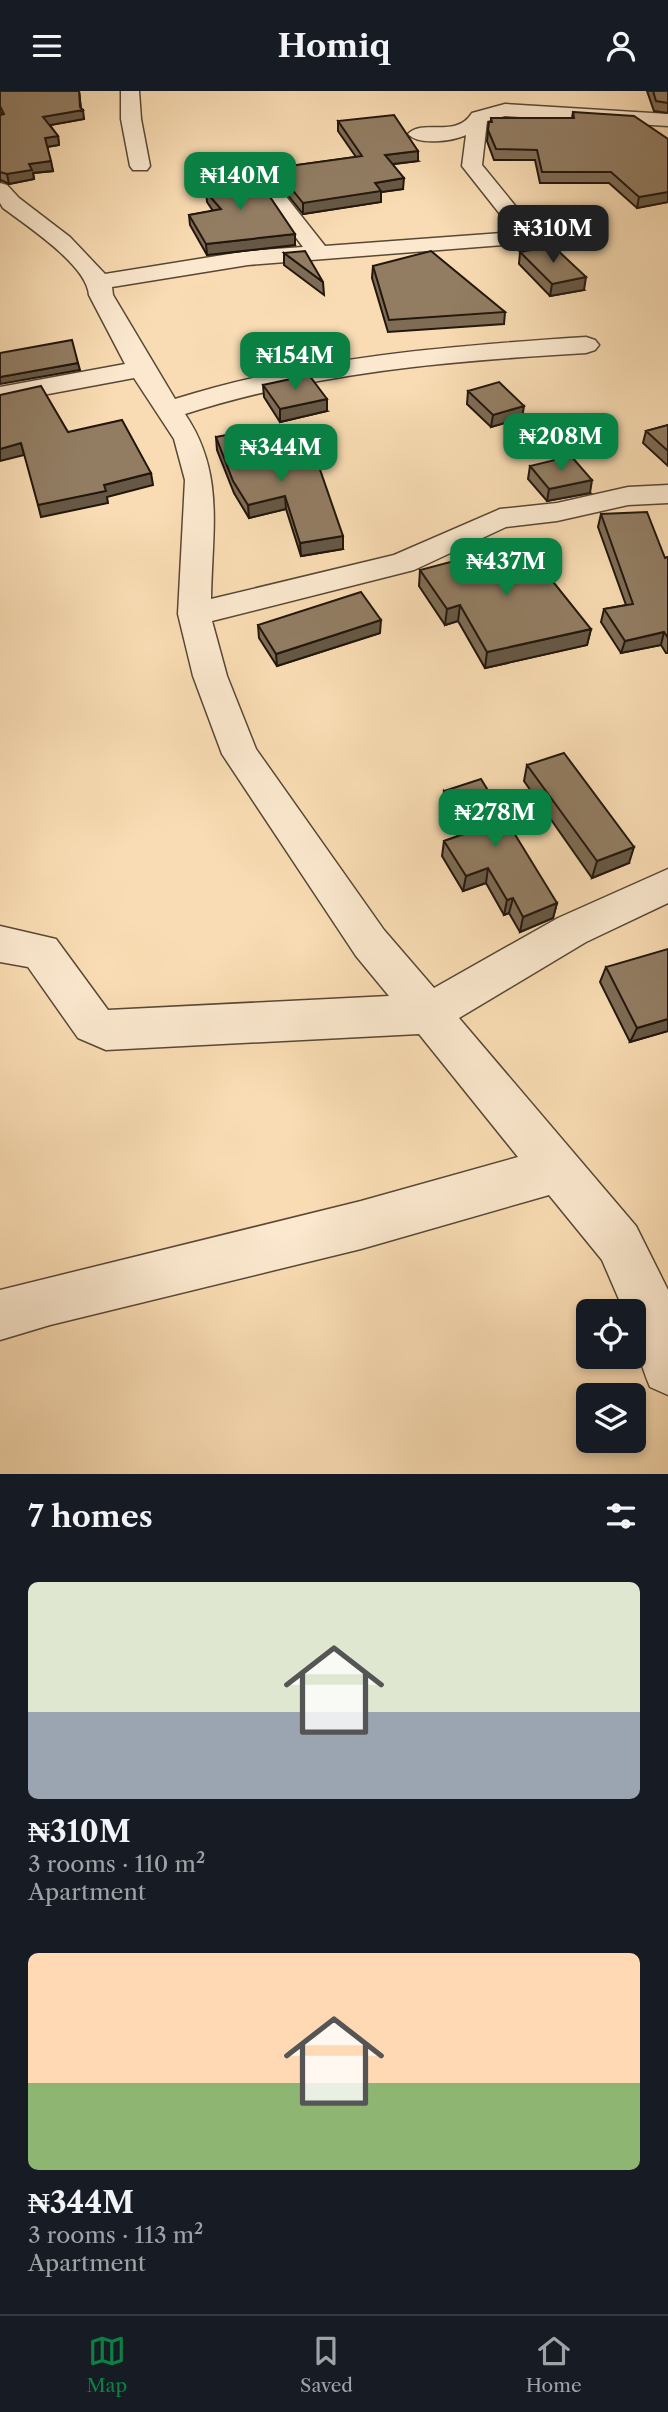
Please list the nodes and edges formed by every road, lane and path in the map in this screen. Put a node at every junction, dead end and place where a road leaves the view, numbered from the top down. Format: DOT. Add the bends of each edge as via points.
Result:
graph roads {
  1 [pos="130,91"];
  2 [pos="505,100"];
  3 [pos="668,120"];
  4 [pos="477,123"];
  5 [pos="418,134"];
  6 [pos="140,166"];
  7 [pos="263,177"];
  8 [pos="0,189"];
  9 [pos="319,253"];
  10 [pos="100,282"];
  11 [pos="586,345"];
  12 [pos="143,368"];
  13 [pos="0,395"];
  14 [pos="169,410"];
  15 [pos="668,494"];
  16 [pos="194,614"];
  17 [pos="668,885"];
  18 [pos="0,944"];
  19 [pos="426,1014"];
  20 [pos="558,1169"];
  21 [pos="0,1315"];
  22 [pos="668,1369"];
  1 -- 6 [label="street"];
  2 -- 3 [label="street" via="610,118"];
  2 -- 4 [label="street"];
  4 -- 5 [label="street" via="451,134"];
  4 -- 9 [label="street" via="472,166 524,230 518,235"];
  7 -- 9 [label="street" via="265,189 273,193"];
  8 -- 10 [label="street"];
  9 -- 10 [label="street" via="248,258"];
  10 -- 12 [label="street" via="101,295"];
  11 -- 14 [label="street" via="398,358 228,389"];
  12 -- 13 [label="street"];
  12 -- 14 [label="street"];
  14 -- 16 [label="street" via="188,439 199,480"];
  15 -- 16 [label="street" via="628,496 557,512 500,518 403,563"];
  16 -- 19 [label="street" via="210,676 240,754 370,943"];
  17 -- 19 [label="street" via="572,930"];
  18 -- 19 [label="street" via="41,952 85,1015 106,1030"];
  19 -- 20 [label="street"];
  20 -- 21 [label="street" via="360,1225"];
  20 -- 22 [label="street" via="619,1243 641,1284"];
}
